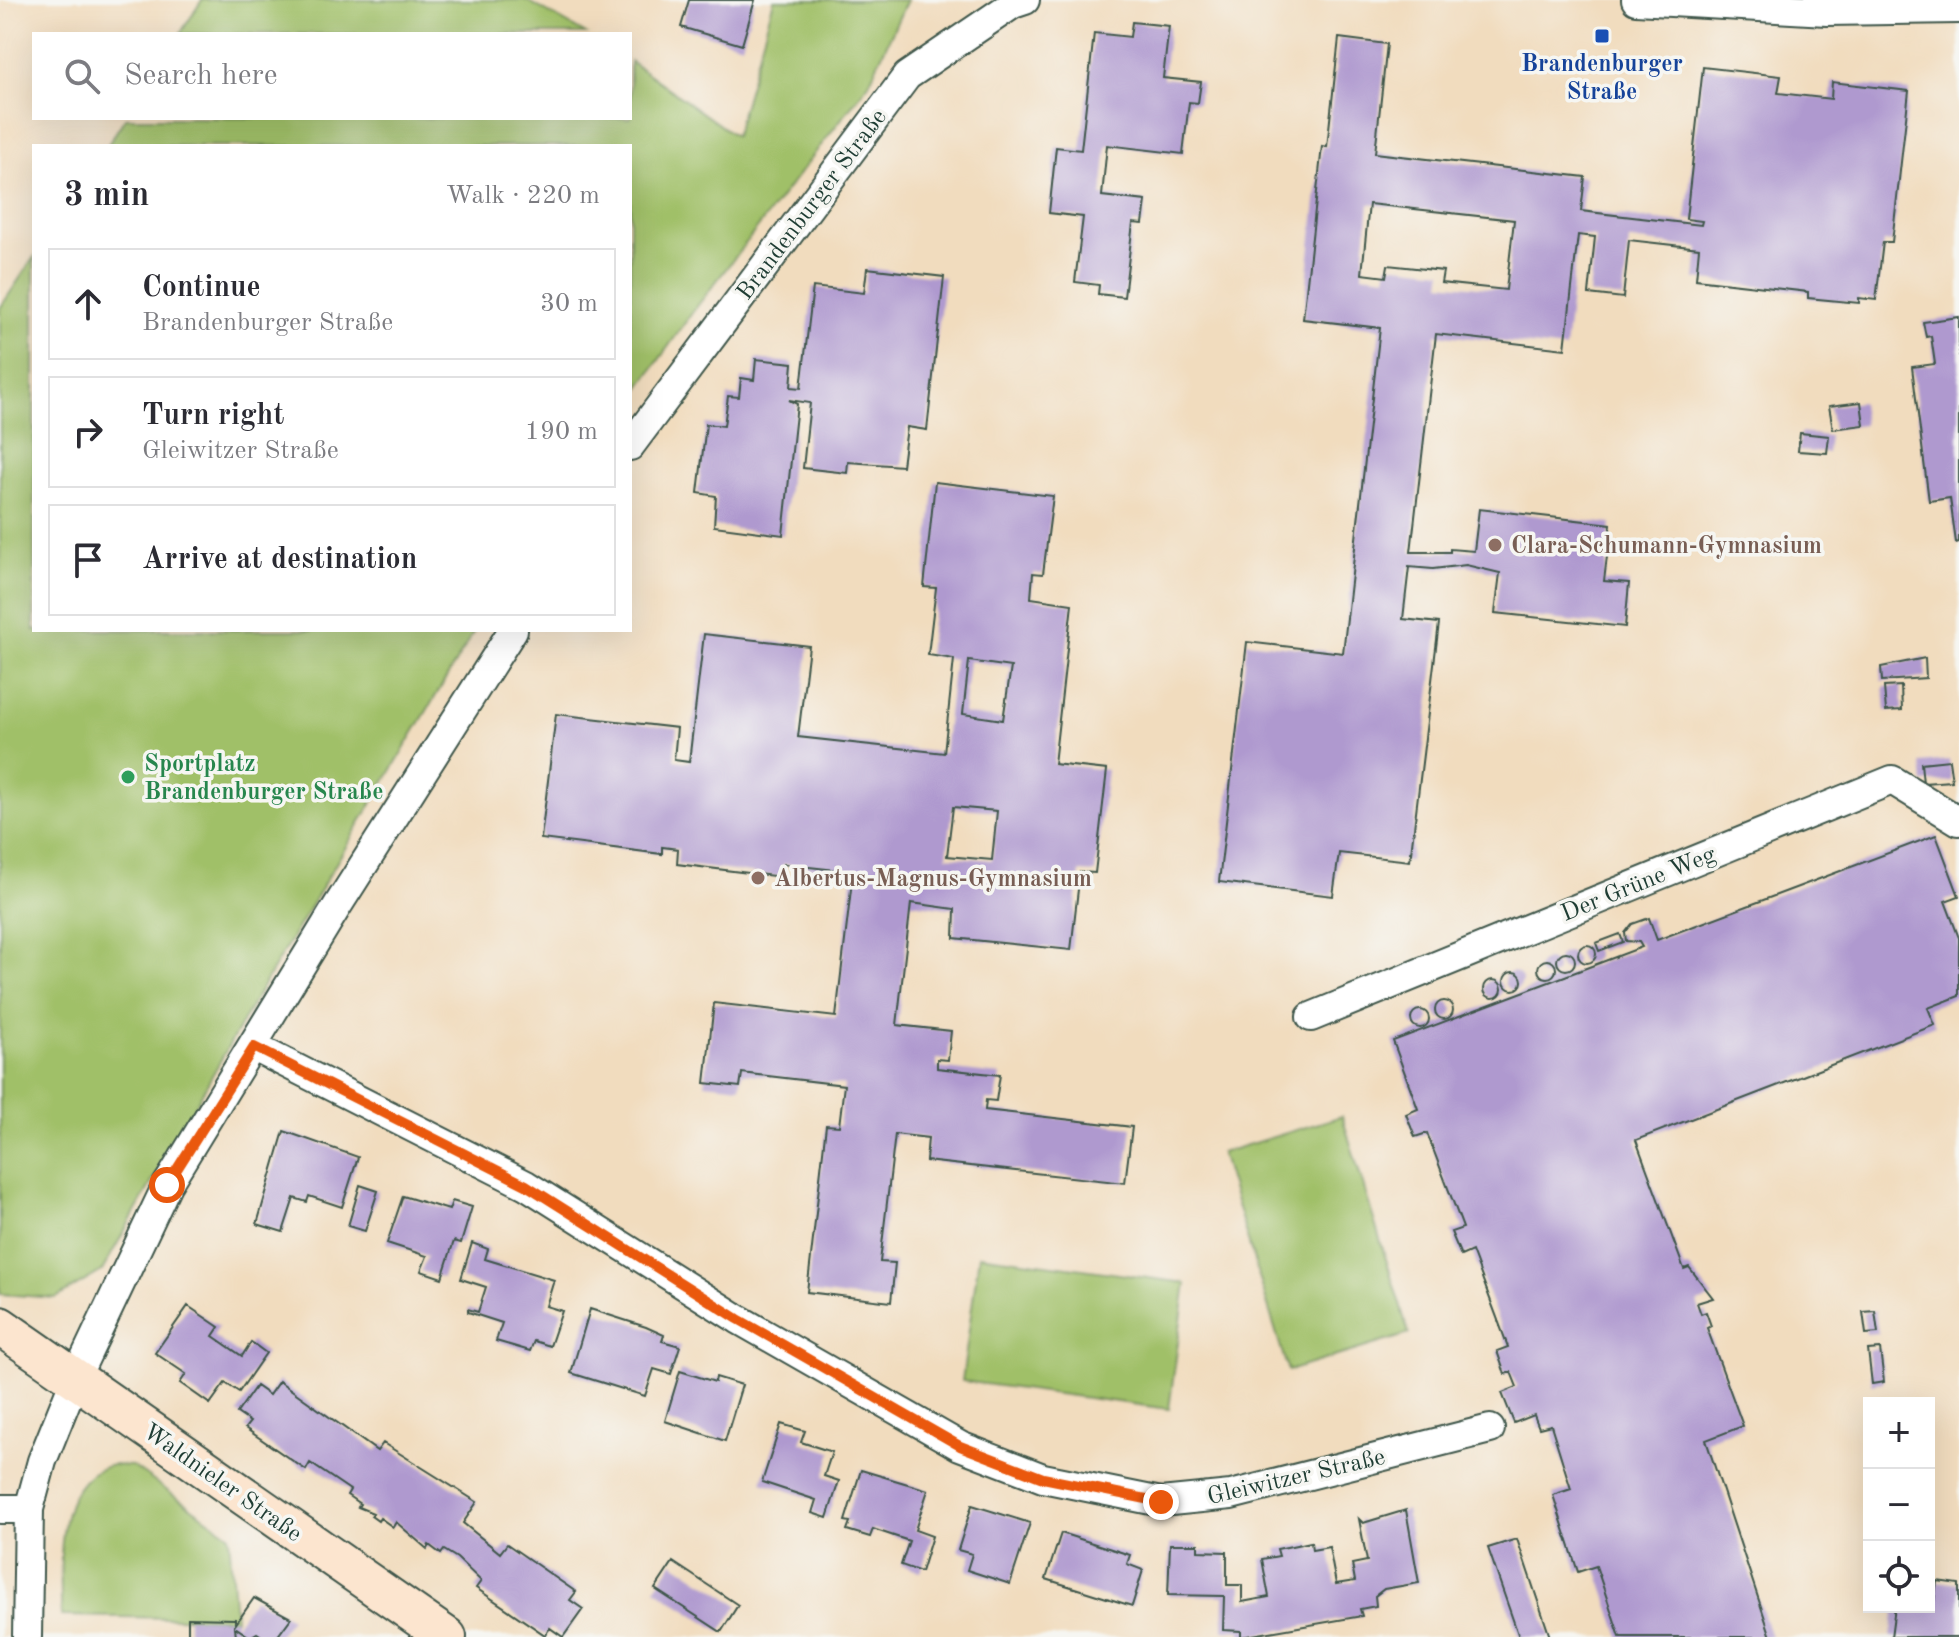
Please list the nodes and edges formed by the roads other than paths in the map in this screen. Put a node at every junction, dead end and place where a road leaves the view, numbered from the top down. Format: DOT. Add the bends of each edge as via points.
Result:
graph roads {
  1 [pos="1636,0"];
  2 [pos="1016,1"];
  3 [pos="1827,6"];
  4 [pos="1959,9"];
  5 [pos="632,443"];
  6 [pos="512,632"];
  7 [pos="1959,821"];
  8 [pos="1311,1017"];
  9 [pos="254,1047"];
  10 [pos="0,1326"];
  11 [pos="75,1379"];
  12 [pos="1490,1429"];
  13 [pos="0,1509"];
  14 [pos="29,1509"];
  15 [pos="27,1637"];
  16 [pos="447,1637"];
  1 -- 3 [label="street" via="1689,6"];
  2 -- 5 [label="street, Brandenburger Straße" via="907,76"];
  3 -- 4 [label="street"];
  6 -- 9 [label="street"];
  7 -- 8 [label="street, Der Grüne Weg" via="1892,780"];
  9 -- 11 [label="street" via="167,1185"];
  9 -- 12 [label="street, Gleiwitzer Straße" via="526,1185 738,1319 960,1446 1043,1478 1161,1502 1231,1495"];
  10 -- 11 [label="main road, Waldnieler Straße"];
  11 -- 14 [label="street"];
  11 -- 16 [label="main road, Waldnieler Straße"];
  13 -- 14 [label="street"];
  14 -- 15 [label="street"];
}
